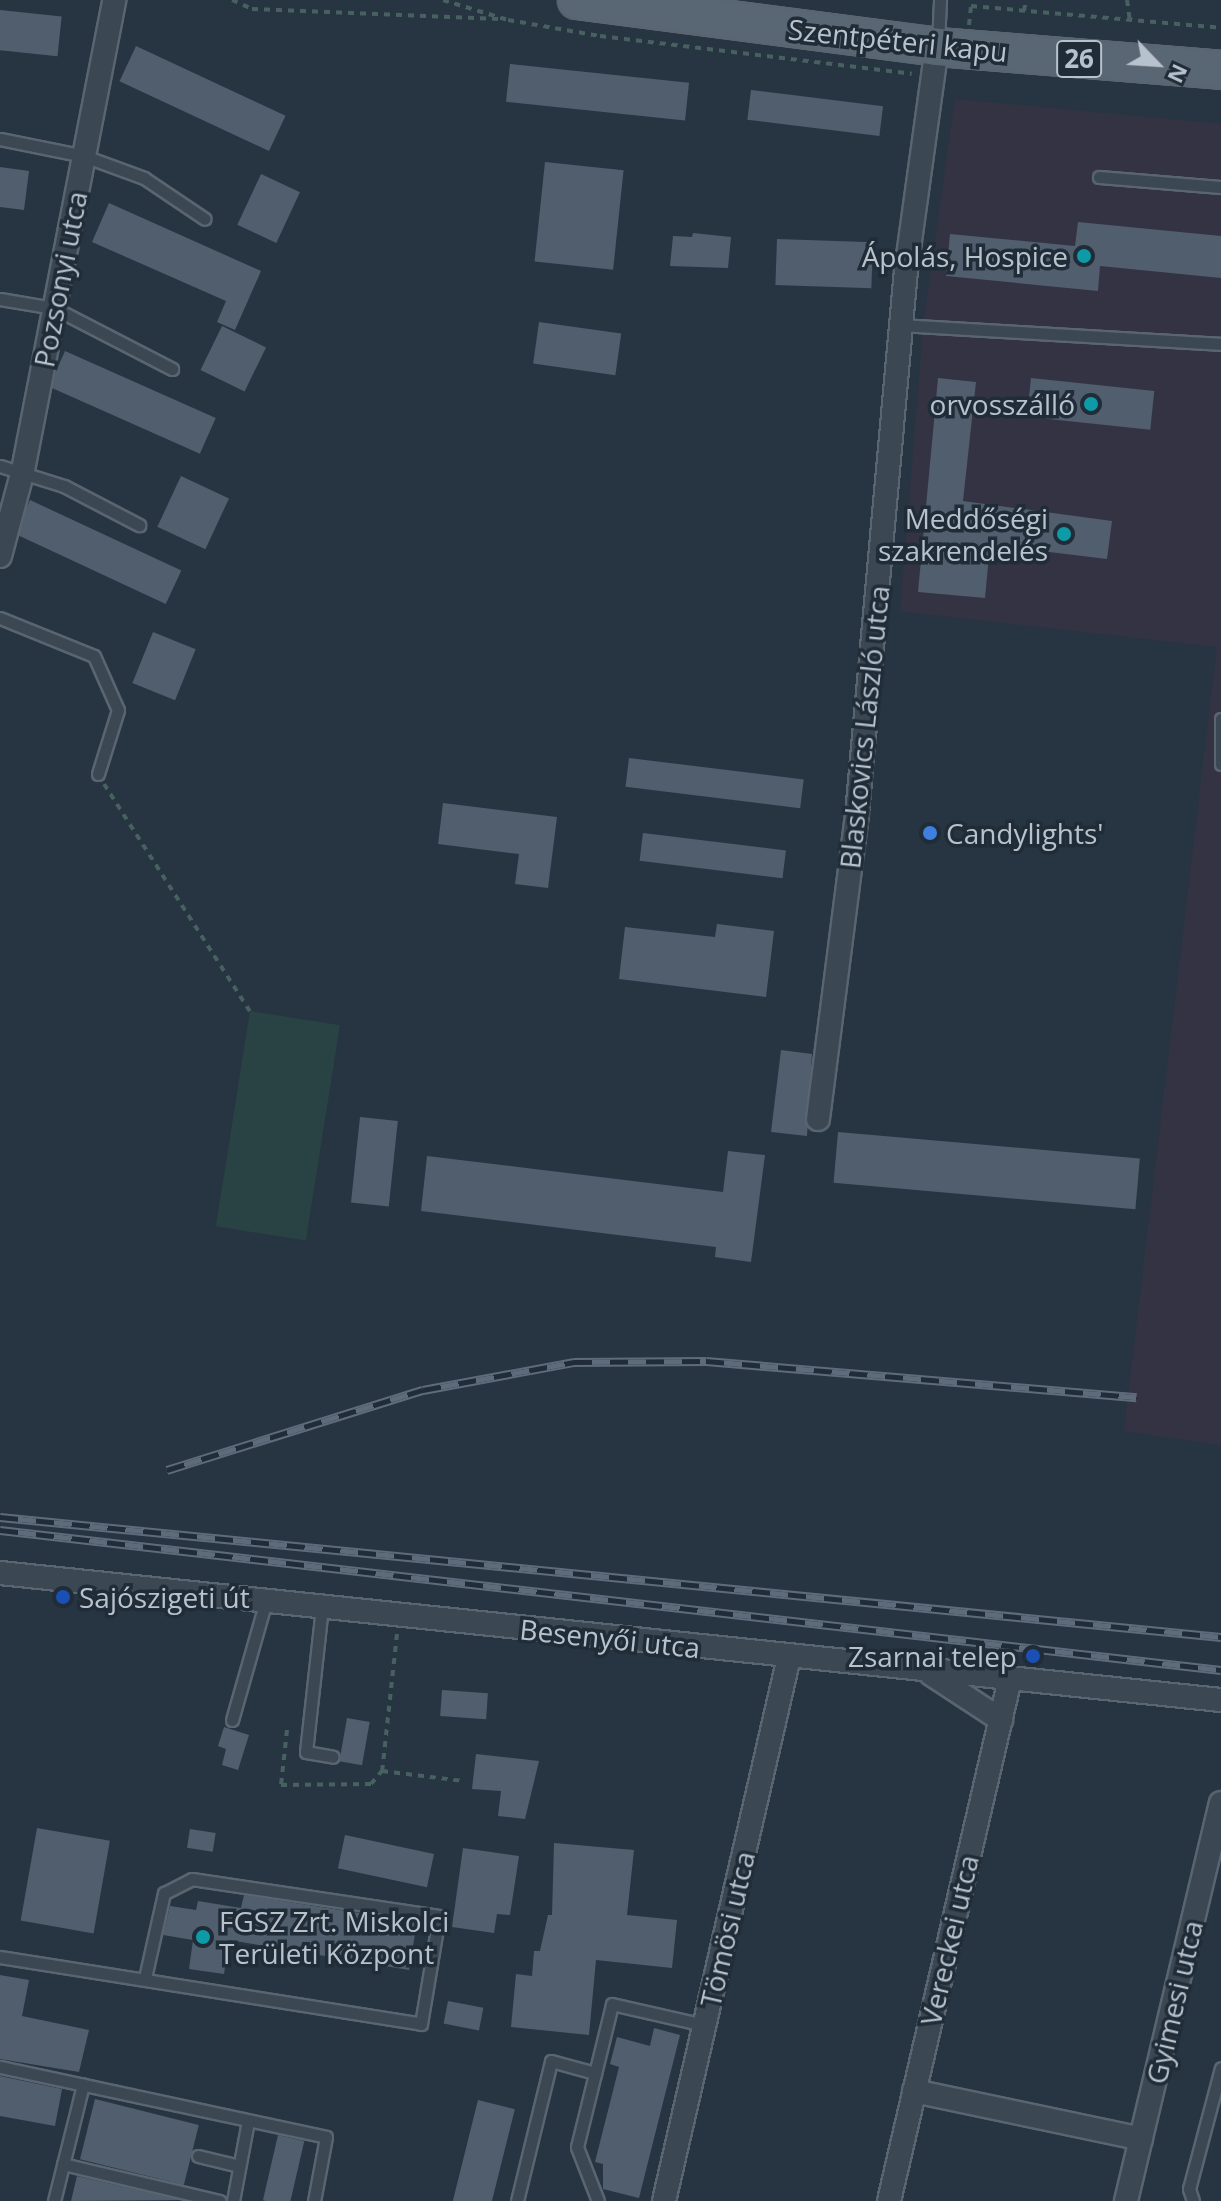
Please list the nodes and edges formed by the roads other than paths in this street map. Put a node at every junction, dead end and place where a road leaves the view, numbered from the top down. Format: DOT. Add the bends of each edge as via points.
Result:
graph roads {
  1 [pos="114,0"];
  2 [pos="577,0"];
  3 [pos="940,0"];
  4 [pos="710,9"];
  5 [pos="936,62"];
  6 [pos="1221,70"];
  7 [pos="0,139"];
  8 [pos="84,156"];
  9 [pos="1099,177"];
  10 [pos="1221,187"];
  11 [pos="205,219"];
  12 [pos="0,299"];
  13 [pos="54,308"];
  14 [pos="901,325"];
  15 [pos="1221,344"];
  16 [pos="172,369"];
  17 [pos="0,466"];
  18 [pos="23,470"];
  19 [pos="139,525"];
  20 [pos="0,556"];
  21 [pos="0,618"];
  22 [pos="1221,719"];
  23 [pos="1221,764"];
  24 [pos="98,774"];
  25 [pos="818,1119"];
  26 [pos="0,1573"];
  27 [pos="266,1601"];
  28 [pos="322,1607"];
  29 [pos="789,1657"];
  30 [pos="927,1671"];
  31 [pos="1010,1679"];
  32 [pos="1221,1700"];
  33 [pos="232,1720"];
  34 [pos="1001,1720"];
  35 [pos="333,1757"];
  36 [pos="1221,1803"];
  37 [pos="0,1957"];
  38 [pos="145,1978"];
  39 [pos="704,2025"];
  40 [pos="0,2067"];
  41 [pos="1221,2068"];
  42 [pos="595,2073"];
  43 [pos="83,2085"];
  44 [pos="914,2091"];
  45 [pos="1217,2096"];
  46 [pos="248,2121"];
  47 [pos="1141,2139"];
  48 [pos="198,2156"];
  49 [pos="63,2164"];
  50 [pos="239,2166"];
  51 [pos="54,2201"];
  52 [pos="220,2201"];
  53 [pos="233,2201"];
  54 [pos="314,2201"];
  55 [pos="517,2201"];
  56 [pos="598,2201"];
  57 [pos="664,2201"];
  58 [pos="889,2201"];
  59 [pos="1126,2201"];
  60 [pos="1193,2201"];
  1 -- 8 [label="street, Pozsonyi utca"];
  2 -- 4 [label="main road, Szentpéteri kapu / 26"];
  3 -- 5 [label="lane"];
  4 -- 5 [label="main road, Szentpéteri kapu / 26"];
  5 -- 6 [label="main road, Szentpéteri kapu / 26"];
  5 -- 14 [label="street, Blaskovics László utca"];
  7 -- 8 [label="lane"];
  8 -- 11 [label="lane" via="144,178"];
  8 -- 13 [label="street, Pozsonyi utca"];
  9 -- 10 [label="lane"];
  12 -- 13 [label="lane"];
  13 -- 16 [label="lane"];
  13 -- 18 [label="street, Pozsonyi utca"];
  14 -- 15 [label="lane"];
  14 -- 25 [label="street, Blaskovics László utca" via="857,814"];
  17 -- 18 [label="lane"];
  18 -- 19 [label="lane"];
  18 -- 20 [label="street, Pozsonyi utca"];
  21 -- 24 [label="lane" via="94,656 118,710"];
  22 -- 23 [label="lane"];
  26 -- 27 [label="street, Besenyői utca"];
  27 -- 28 [label="street, Besenyői utca"];
  27 -- 33 [label="lane"];
  28 -- 29 [label="street, Besenyői utca"];
  28 -- 35 [label="lane" via="306,1752"];
  29 -- 30 [label="street, Besenyői utca"];
  29 -- 39 [label="street, Tömösi utca"];
  30 -- 31 [label="street, Besenyői utca"];
  30 -- 34 [label="street"];
  31 -- 32 [label="street, Besenyői utca"];
  31 -- 34 [label="street, Vereckei utca"];
  34 -- 44 [label="street, Vereckei utca"];
  36 -- 47 [label="street, Gyimesi utca"];
  37 -- 38 [label="lane"];
  38 -- 38 [label="lane" via="421,2024 439,1916 203,1880 180,1882 164,1893 159,1905"];
  39 -- 42 [label="lane" via="612,2004"];
  39 -- 57 [label="street, Tömösi utca"];
  40 -- 43 [label="lane"];
  41 -- 45 [label="lane"];
  42 -- 55 [label="lane" via="551,2061"];
  42 -- 56 [label="lane" via="577,2147"];
  43 -- 46 [label="lane"];
  43 -- 49 [label="lane"];
  44 -- 47 [label="street"];
  44 -- 58 [label="street, Vereckei utca"];
  45 -- 60 [label="lane" via="1189,2189"];
  46 -- 50 [label="lane"];
  46 -- 54 [label="lane" via="326,2137"];
  47 -- 59 [label="street, Gyimesi utca"];
  48 -- 50 [label="lane"];
  49 -- 51 [label="lane"];
  49 -- 52 [label="lane"];
  50 -- 53 [label="lane"];
}
